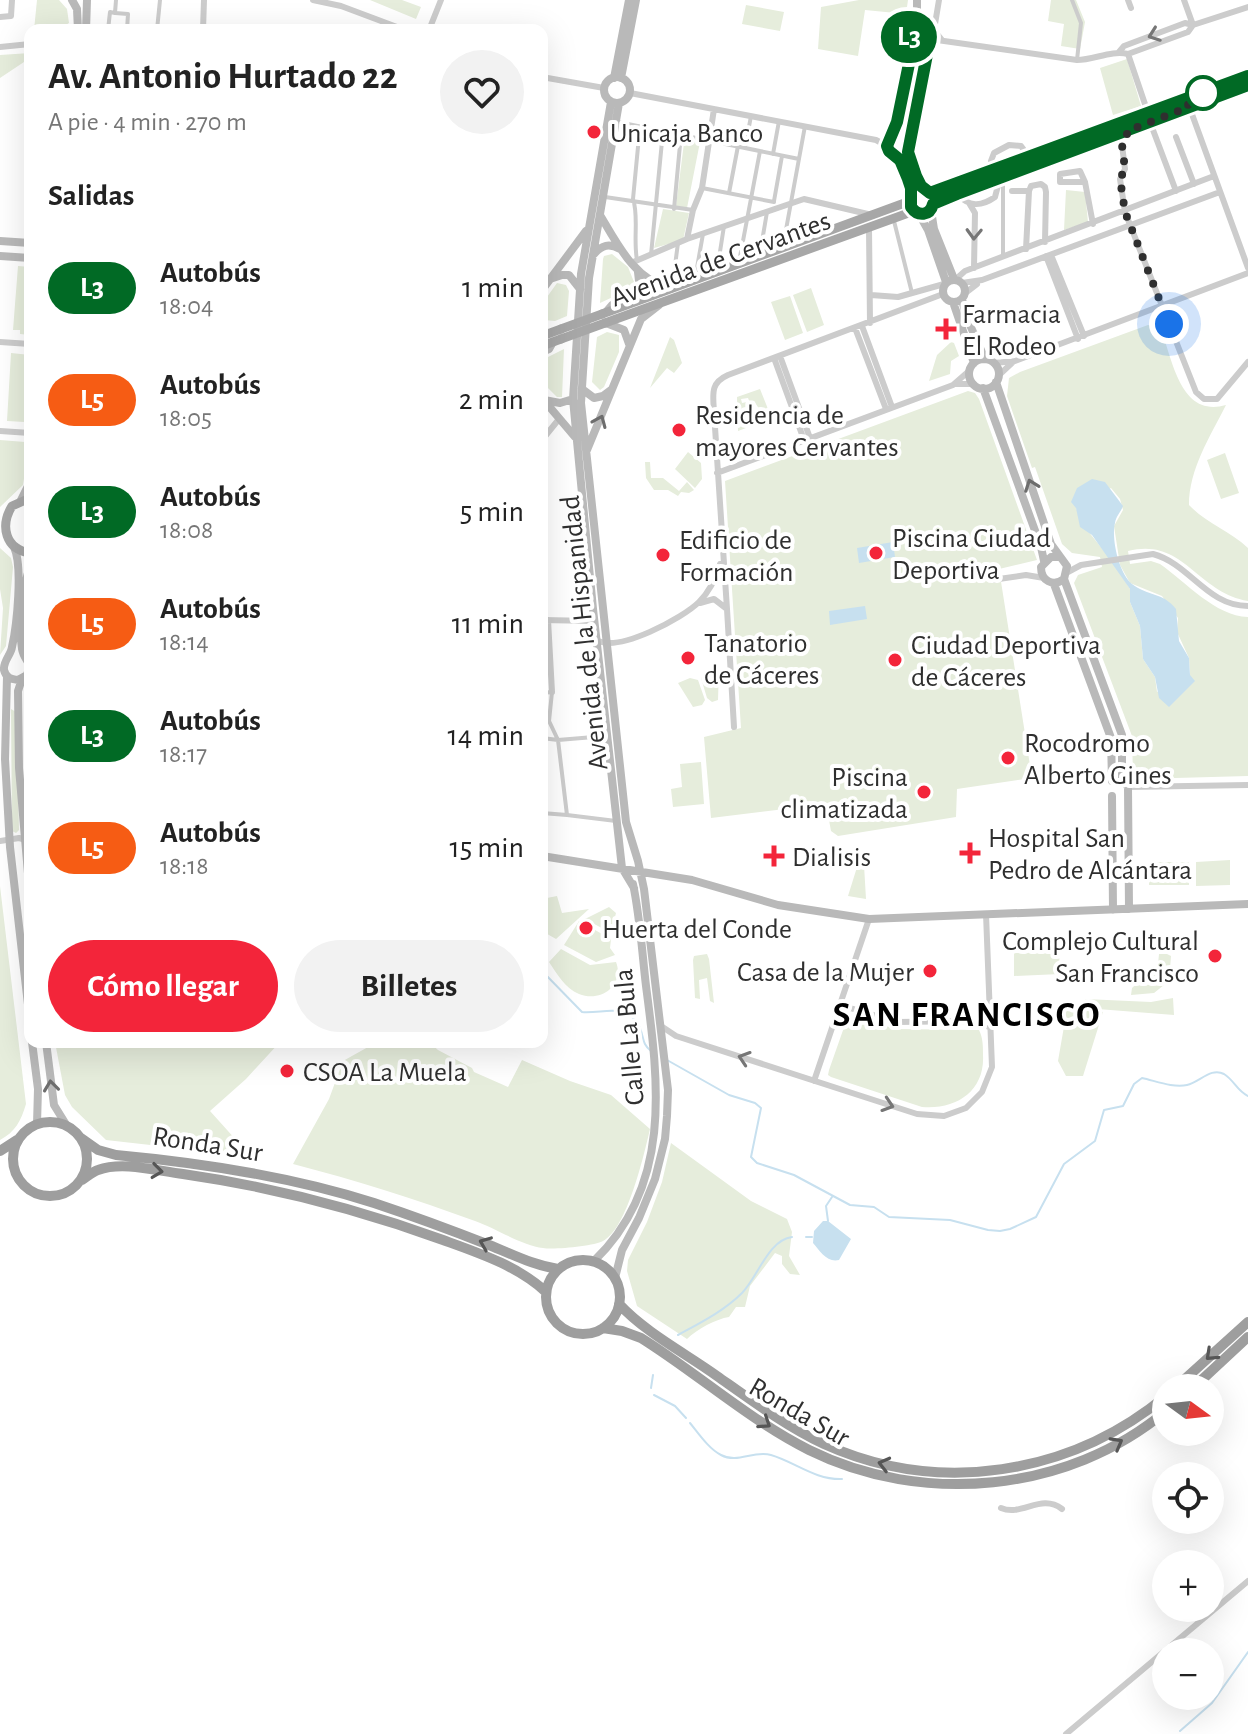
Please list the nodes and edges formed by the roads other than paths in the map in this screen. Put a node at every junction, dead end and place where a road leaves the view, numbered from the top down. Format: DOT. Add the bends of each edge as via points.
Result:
graph roads {
  1 [pos="12,0"];
  2 [pos="72,0"];
  3 [pos="87,0"];
  4 [pos="116,0"];
  5 [pos="160,0"];
  6 [pos="204,0"];
  7 [pos="313,0"];
  8 [pos="319,0"];
  9 [pos="441,0"];
  10 [pos="629,0"];
  11 [pos="636,0"];
  12 [pos="917,0"];
  13 [pos="939,0"];
  14 [pos="1072,0"];
  15 [pos="1128,0"];
  16 [pos="1184,0"];
  17 [pos="1248,7"];
  18 [pos="1131,8"];
  19 [pos="115,13"];
  20 [pos="0,17"];
  21 [pos="935,21"];
  22 [pos="78,24"];
  23 [pos="80,24"];
  24 [pos="109,24"];
  25 [pos="127,24"];
  26 [pos="158,24"];
  27 [pos="203,24"];
  28 [pos="389,24"];
  29 [pos="431,24"];
  30 [pos="1193,25"];
  31 [pos="928,36"];
  32 [pos="24,45"];
  33 [pos="912,46"];
  34 [pos="0,47"];
  35 [pos="1119,52"];
  36 [pos="1128,54"];
  37 [pos="1077,60"];
  38 [pos="909,63"];
  39 [pos="925,67"];
  40 [pos="1248,76"];
  41 [pos="548,78"];
  42 [pos="618,78"];
  43 [pos="1248,85"];
  44 [pos="604,88"];
  45 [pos="630,93"];
  46 [pos="615,103"];
  47 [pos="1188,103"];
  48 [pos="717,109"];
  49 [pos="751,116"];
  50 [pos="1149,118"];
  51 [pos="616,121"];
  52 [pos="779,121"];
  53 [pos="640,126"];
  54 [pos="805,126"];
  55 [pos="663,131"];
  56 [pos="1127,131"];
  57 [pos="681,134"];
  58 [pos="1176,137"];
  59 [pos="1108,138"];
  60 [pos="890,139"];
  61 [pos="910,140"];
  62 [pos="710,141"];
  63 [pos="1122,145"];
  64 [pos="738,146"];
  65 [pos="745,148"];
  66 [pos="760,151"];
  67 [pos="908,152"];
  68 [pos="773,154"];
  69 [pos="782,156"];
  70 [pos="896,156"];
  71 [pos="1029,157"];
  72 [pos="799,159"];
  73 [pos="999,175"];
  74 [pos="1214,176"];
  75 [pos="1085,182"];
  76 [pos="1194,184"];
  77 [pos="702,188"];
  78 [pos="1012,191"];
  79 [pos="1029,191"];
  80 [pos="1176,191"];
  81 [pos="1220,192"];
  82 [pos="729,193"];
  83 [pos="957,194"];
  84 [pos="603,196"];
  85 [pos="751,197"];
  86 [pos="930,199"];
  87 [pos="634,202"];
  88 [pos="791,203"];
  89 [pos="969,203"];
  90 [pos="914,205"];
  91 [pos="657,206"];
  92 [pos="771,208"];
  93 [pos="674,209"];
  94 [pos="693,210"];
  95 [pos="1125,212"];
  96 [pos="600,215"];
  97 [pos="872,215"];
  98 [pos="747,218"];
  99 [pos="894,219"];
  100 [pos="1093,224"];
  101 [pos="1131,225"];
  102 [pos="724,226"];
  103 [pos="589,227"];
  104 [pos="869,228"];
  105 [pos="703,234"];
  106 [pos="687,239"];
  107 [pos="0,241"];
  108 [pos="1045,242"];
  109 [pos="24,243"];
  110 [pos="678,243"];
  111 [pos="783,247"];
  112 [pos="1026,249"];
  113 [pos="622,251"];
  114 [pos="593,254"];
  115 [pos="651,255"];
  116 [pos="760,255"];
  117 [pos="0,256"];
  118 [pos="1048,256"];
  119 [pos="1003,257"];
  120 [pos="24,258"];
  121 [pos="634,262"];
  122 [pos="739,263"];
  123 [pos="974,268"];
  124 [pos="1248,270"];
  125 [pos="717,271"];
  126 [pos="638,272"];
  127 [pos="695,279"];
  128 [pos="549,280"];
  129 [pos="982,280"];
  130 [pos="951,284"];
  131 [pos="580,289"];
  132 [pos="671,289"];
  133 [pos="912,293"];
  134 [pos="871,295"];
  135 [pos="960,298"];
  136 [pos="660,304"];
  137 [pos="1162,306"];
  138 [pos="604,316"];
  139 [pos="870,323"];
  140 [pos="858,327"];
  141 [pos="548,331"];
  142 [pos="548,336"];
  143 [pos="558,337"];
  144 [pos="1081,337"];
  145 [pos="0,342"];
  146 [pos="24,344"];
  147 [pos="548,344"];
  148 [pos="630,346"];
  149 [pos="777,357"];
  150 [pos="989,361"];
  151 [pos="1015,361"];
  152 [pos="1248,362"];
  153 [pos="972,367"];
  154 [pos="997,379"];
  155 [pos="953,385"];
  156 [pos="978,386"];
  157 [pos="614,387"];
  158 [pos="582,389"];
  159 [pos="573,399"];
  160 [pos="548,400"];
  161 [pos="548,405"];
  162 [pos="889,408"];
  163 [pos="559,419"];
  164 [pos="0,431"];
  165 [pos="24,433"];
  166 [pos="548,433"];
  167 [pos="575,437"];
  168 [pos="807,439"];
  169 [pos="585,455"];
  170 [pos="717,473"];
  171 [pos="24,500"];
  172 [pos="3,518"];
  173 [pos="7,542"];
  174 [pos="722,556"];
  175 [pos="1062,559"];
  176 [pos="1043,564"];
  177 [pos="1081,565"];
  178 [pos="1026,575"];
  179 [pos="1066,576"];
  180 [pos="1044,578"];
  181 [pos="992,580"];
  182 [pos="1054,584"];
  183 [pos="712,589"];
  184 [pos="725,595"];
  185 [pos="720,601"];
  186 [pos="697,604"];
  187 [pos="1248,606"];
  188 [pos="727,609"];
  189 [pos="24,610"];
  190 [pos="548,620"];
  191 [pos="594,621"];
  192 [pos="597,640"];
  193 [pos="607,643"];
  194 [pos="548,644"];
  195 [pos="24,652"];
  196 [pos="4,666"];
  197 [pos="24,669"];
  198 [pos="548,669"];
  199 [pos="551,669"];
  200 [pos="24,672"];
  201 [pos="24,676"];
  202 [pos="548,692"];
  203 [pos="552,692"];
  204 [pos="734,727"];
  205 [pos="606,736"];
  206 [pos="548,739"];
  207 [pos="558,740"];
  208 [pos="1112,781"];
  209 [pos="1248,785"];
  210 [pos="1126,787"];
  211 [pos="24,796"];
  212 [pos="1112,796"];
  213 [pos="548,813"];
  214 [pos="567,815"];
  215 [pos="616,821"];
  216 [pos="626,822"];
  217 [pos="5,840"];
  218 [pos="548,857"];
  219 [pos="632,873"];
  220 [pos="655,876"];
  221 [pos="639,889"];
  222 [pos="1248,904"];
  223 [pos="1129,909"];
  224 [pos="1113,910"];
  225 [pos="986,914"];
  226 [pos="869,919"];
  227 [pos="24,978"];
  228 [pos="840,1005"];
  229 [pos="661,1026"];
  230 [pos="989,1027"];
  231 [pos="33,1048"];
  232 [pos="47,1048"];
  233 [pos="814,1081"];
  234 [pos="37,1124"];
  235 [pos="67,1126"];
  236 [pos="81,1138"];
  237 [pos="19,1139"];
  238 [pos="0,1151"];
  239 [pos="1,1169"];
  240 [pos="15,1174"];
  241 [pos="82,1180"];
  242 [pos="594,1261"];
  243 [pos="558,1269"];
  244 [pos="615,1278"];
  245 [pos="546,1292"];
  246 [pos="619,1304"];
  247 [pos="1248,1322"];
  248 [pos="603,1328"];
  249 [pos="1248,1337"];
  250 [pos="1190,1374"];
  251 [pos="1208,1374"];
  252 [pos="1152,1406"];
  253 [pos="1152,1421"];
  254 [pos="1001,1508"];
  255 [pos="1062,1509"];
  256 [pos="1248,1581"];
  257 [pos="1066,1734"];
  1 -- 20 [label="street" via="11,16"];
  2 -- 22 [label="main road"];
  3 -- 23 [label="main road"];
  4 -- 19 [label="street"];
  5 -- 26 [label="street"];
  6 -- 27 [label="street"];
  7 -- 8 [label="street"];
  8 -- 28 [label="street"];
  9 -- 29 [label="street"];
  10 -- 42 [label="main road"];
  11 -- 42 [label="main road"];
  12 -- 31 [label="main road" via="917,17"];
  13 -- 21 [label="street"];
  14 -- 37 [label="street" via="1081,23"];
  15 -- 18 [label="street"];
  16 -- 30 [label="street"];
  17 -- 30 [label="street"];
  19 -- 24 [label="street" via="110,12"];
  19 -- 25 [label="street" via="128,14"];
  21 -- 31 [label="street"];
  21 -- 31 [label="street" via="936,33"];
  30 -- 35 [label="street, one-way" via="1185,23"];
  30 -- 36 [label="street" via="1188,32"];
  31 -- 33 [label="main road" via="918,49"];
  31 -- 33 [label="main road" via="909,36"];
  31 -- 37 [label="street"];
  31 -- 39 [label="main road"];
  32 -- 34 [label="street"];
  33 -- 38 [label="main road"];
  35 -- 36 [label="street"];
  35 -- 37 [label="street"];
  36 -- 50 [label="street"];
  38 -- 39 [label="street"];
  38 -- 60 [label="main road"];
  39 -- 61 [label="main road"];
  40 -- 47 [label="main road"];
  41 -- 44 [label="street"];
  42 -- 44 [label="main road"];
  42 -- 45 [label="main road"];
  43 -- 47 [label="main road"];
  44 -- 46 [label="main road" via="605,97"];
  45 -- 46 [label="main road"];
  45 -- 48 [label="street"];
  46 -- 51 [label="main road, Avenida de la Hispanidad"];
  46 -- 103 [label="main road, Avenida de la Hispanidad"];
  47 -- 50 [label="main road"];
  47 -- 74 [label="street"];
  48 -- 49 [label="street"];
  48 -- 62 [label="street"];
  49 -- 52 [label="street"];
  49 -- 65 [label="street"];
  50 -- 56 [label="main road"];
  50 -- 71 [label="main road"];
  50 -- 80 [label="street"];
  51 -- 53 [label="street"];
  51 -- 84 [label="main road, Avenida de la Hispanidad"];
  52 -- 54 [label="street"];
  52 -- 68 [label="street"];
  53 -- 55 [label="street"];
  53 -- 87 [label="street"];
  54 -- 60 [label="street"];
  54 -- 72 [label="street"];
  55 -- 57 [label="street"];
  55 -- 91 [label="street"];
  56 -- 59 [label="main road"];
  56 -- 63 [label="street"];
  57 -- 62 [label="street"];
  57 -- 93 [label="street"];
  58 -- 76 [label="street"];
  59 -- 63 [label="street"];
  59 -- 73 [label="main road"];
  60 -- 61 [label="main road" via="905,134"];
  60 -- 70 [label="main road" via="889,151"];
  61 -- 67 [label="main road"];
  62 -- 64 [label="street"];
  62 -- 77 [label="street"];
  63 -- 95 [label="street"];
  64 -- 65 [label="street"];
  64 -- 82 [label="street"];
  65 -- 66 [label="street"];
  66 -- 68 [label="street"];
  66 -- 85 [label="street"];
  67 -- 70 [label="main road"];
  67 -- 86 [label="main road"];
  68 -- 69 [label="street"];
  69 -- 72 [label="street"];
  69 -- 92 [label="street"];
  70 -- 90 [label="main road"];
  71 -- 73 [label="main road"];
  71 -- 73 [label="street" via="1021,146 997,150 992,156"];
  72 -- 88 [label="street"];
  73 -- 83 [label="main road"];
  73 -- 86 [label="main road"];
  73 -- 89 [label="street" via="995,197 984,204"];
  73 -- 119 [label="street"];
  74 -- 76 [label="street"];
  74 -- 81 [label="street"];
  75 -- 100 [label="street"];
  76 -- 80 [label="street"];
  77 -- 82 [label="street"];
  77 -- 94 [label="street"];
  78 -- 79 [label="street"];
  79 -- 108 [label="street" via="1037,184 1045,187"];
  79 -- 112 [label="street"];
  80 -- 95 [label="street"];
  81 -- 101 [label="street"];
  81 -- 124 [label="street"];
  82 -- 85 [label="street"];
  83 -- 86 [label="main road"];
  83 -- 89 [label="street"];
  84 -- 87 [label="street"];
  84 -- 96 [label="main road, Avenida de la Hispanidad"];
  85 -- 92 [label="street"];
  85 -- 98 [label="street"];
  86 -- 90 [label="main road"];
  86 -- 90 [label="main road" via="919,191"];
  86 -- 130 [label="main road"];
  87 -- 91 [label="street"];
  87 -- 121 [label="street"];
  88 -- 92 [label="street"];
  88 -- 97 [label="street" via="804,199"];
  88 -- 111 [label="street"];
  89 -- 123 [label="street, one-way" via="975,210"];
  90 -- 97 [label="main road, Avenida de Cervantes"];
  90 -- 99 [label="main road, Avenida de Cervantes"];
  90 -- 130 [label="main road"];
  91 -- 93 [label="street"];
  91 -- 115 [label="street"];
  92 -- 98 [label="street"];
  92 -- 116 [label="street"];
  93 -- 94 [label="street"];
  94 -- 106 [label="street"];
  95 -- 100 [label="street"];
  95 -- 101 [label="street"];
  96 -- 113 [label="main road"];
  96 -- 114 [label="main road, Avenida de la Hispanidad"];
  97 -- 111 [label="main road, Avenida de Cervantes"];
  98 -- 102 [label="street"];
  98 -- 122 [label="street"];
  99 -- 104 [label="main road, Avenida de Cervantes"];
  99 -- 133 [label="street"];
  100 -- 108 [label="street"];
  101 -- 118 [label="street"];
  101 -- 137 [label="street"];
  102 -- 105 [label="street"];
  102 -- 125 [label="street"];
  103 -- 128 [label="main road"];
  103 -- 131 [label="main road, Avenida de la Hispanidad"];
  104 -- 134 [label="street"];
  104 -- 136 [label="main road, Avenida de Cervantes"];
  105 -- 106 [label="street"];
  105 -- 127 [label="street"];
  106 -- 110 [label="street"];
  107 -- 109 [label="main road"];
  108 -- 112 [label="street"];
  110 -- 115 [label="street"];
  110 -- 132 [label="street"];
  111 -- 116 [label="main road, Avenida de Cervantes"];
  112 -- 119 [label="street"];
  113 -- 114 [label="main road" via="608,245"];
  113 -- 121 [label="main road"];
  114 -- 158 [label="main road, Avenida de la Hispanidad"];
  115 -- 121 [label="street"];
  116 -- 122 [label="main road, Avenida de Cervantes"];
  117 -- 120 [label="main road"];
  118 -- 129 [label="street"];
  118 -- 144 [label="street"];
  119 -- 123 [label="street"];
  121 -- 126 [label="main road"];
  122 -- 125 [label="main road, Avenida de Cervantes"];
  123 -- 130 [label="street"];
  124 -- 137 [label="street"];
  125 -- 127 [label="main road, Avenida de Cervantes"];
  126 -- 132 [label="main road"];
  126 -- 138 [label="main road" via="640,290 612,305"];
  127 -- 132 [label="main road, Avenida de Cervantes"];
  128 -- 131 [label="main road" via="569,275"];
  129 -- 130 [label="street"];
  129 -- 135 [label="street"];
  130 -- 133 [label="street"];
  130 -- 135 [label="main road"];
  130 -- 135 [label="main road" via="947,300"];
  130 -- 139 [label="street"];
  131 -- 159 [label="main road, Avenida de la Hispanidad"];
  132 -- 138 [label="main road, Avenida de Cervantes"];
  133 -- 134 [label="street"];
  134 -- 139 [label="street"];
  135 -- 150 [label="main road"];
  135 -- 153 [label="main road"];
  136 -- 138 [label="main road, Avenida de Cervantes"];
  136 -- 148 [label="main road" via="643,316"];
  137 -- 144 [label="street"];
  137 -- 152 [label="street" via="1200,397 1221,397"];
  138 -- 143 [label="main road, Avenida de Cervantes, bridge"];
  138 -- 148 [label="main road" via="624,330"];
  139 -- 140 [label="street"];
  140 -- 149 [label="street"];
  140 -- 162 [label="street"];
  141 -- 143 [label="main road"];
  142 -- 143 [label="main road, Avenida de Cervantes"];
  143 -- 147 [label="main road, Avenida de Cervantes"];
  144 -- 151 [label="street"];
  145 -- 146 [label="street"];
  148 -- 157 [label="main road"];
  149 -- 168 [label="street"];
  149 -- 170 [label="street" via="716,382"];
  150 -- 151 [label="street"];
  150 -- 153 [label="main road"];
  150 -- 154 [label="main road"];
  151 -- 154 [label="street"];
  153 -- 155 [label="street"];
  153 -- 156 [label="main road" via="970,378"];
  154 -- 156 [label="main road"];
  175 -- 154 [label="main road, one-way" via="1051,544 995,387"];
  155 -- 156 [label="street"];
  155 -- 162 [label="street"];
  156 -- 176 [label="main road"];
  157 -- 158 [label="main road" via="597,398"];
  169 -- 157 [label="main road, one-way"];
  158 -- 169 [label="main road, Avenida de la Hispanidad"];
  159 -- 160 [label="main road"];
  159 -- 167 [label="main road, Avenida de la Hispanidad"];
  161 -- 163 [label="main road"];
  162 -- 168 [label="street"];
  163 -- 166 [label="street"];
  163 -- 167 [label="main road"];
  164 -- 165 [label="street"];
  167 -- 191 [label="main road, Avenida de la Hispanidad"];
  168 -- 170 [label="street"];
  169 -- 193 [label="main road, Avenida de la Hispanidad"];
  170 -- 174 [label="street"];
  171 -- 172 [label="main road"];
  172 -- 173 [label="main road"];
  173 -- 196 [label="main road" via="19,564 13,644"];
  174 -- 183 [label="street"];
  174 -- 184 [label="street"];
  175 -- 176 [label="main road" via="1051,557"];
  175 -- 177 [label="street"];
  175 -- 179 [label="main road"];
  176 -- 178 [label="street"];
  176 -- 180 [label="main road"];
  177 -- 179 [label="street"];
  177 -- 187 [label="street" via="1153,554 1214,597"];
  178 -- 180 [label="street"];
  178 -- 181 [label="street"];
  179 -- 182 [label="main road"];
  179 -- 210 [label="main road" via="1122,735"];
  180 -- 182 [label="main road"];
  182 -- 208 [label="main road" via="1111,738"];
  183 -- 184 [label="street"];
  183 -- 185 [label="street"];
  183 -- 186 [label="street"];
  184 -- 188 [label="street"];
  185 -- 186 [label="street"];
  185 -- 188 [label="street"];
  186 -- 193 [label="street" via="630,640"];
  188 -- 204 [label="street"];
  189 -- 195 [label="main road"];
  190 -- 191 [label="street"];
  191 -- 192 [label="main road, Avenida de la Hispanidad"];
  192 -- 193 [label="street"];
  192 -- 205 [label="main road, Avenida de la Hispanidad"];
  193 -- 216 [label="main road, Avenida de la Hispanidad"];
  194 -- 199 [label="street"];
  196 -- 197 [label="main road"];
  196 -- 200 [label="main road" via="14,680"];
  196 -- 217 [label="main road"];
  198 -- 199 [label="street"];
  199 -- 203 [label="street"];
  201 -- 211 [label="main road" via="18,706"];
  202 -- 203 [label="street"];
  203 -- 207 [label="street" via="549,721"];
  205 -- 207 [label="street"];
  205 -- 215 [label="main road, Avenida de la Hispanidad"];
  206 -- 207 [label="street"];
  207 -- 214 [label="street"];
  208 -- 210 [label="main road"];
  208 -- 212 [label="main road"];
  209 -- 210 [label="street"];
  210 -- 212 [label="main road" via="1124,797"];
  210 -- 223 [label="main road"];
  212 -- 224 [label="main road"];
  213 -- 214 [label="street"];
  214 -- 215 [label="street"];
  215 -- 216 [label="street"];
  215 -- 219 [label="main road, Avenida de la Hispanidad"];
  216 -- 219 [label="main road, Avenida de la Hispanidad"];
  217 -- 227 [label="main road"];
  218 -- 219 [label="main road"];
  219 -- 220 [label="main road"];
  219 -- 221 [label="main road, Calle La Bula"];
  219 -- 221 [label="main road, Calle La Bula"];
  220 -- 221 [label="main road"];
  220 -- 226 [label="main road" via="692,880 778,905"];
  221 -- 229 [label="main road, Calle La Bula"];
  221 -- 242 [label="main road, Calle La Bula" via="658,1100 652,1151 627,1220"];
  222 -- 223 [label="main road"];
  223 -- 224 [label="main road"];
  224 -- 225 [label="main road"];
  225 -- 226 [label="main road"];
  225 -- 230 [label="street, Calle La Bula"];
  226 -- 228 [label="street"];
  228 -- 230 [label="street" via="897,1022 974,1021"];
  228 -- 233 [label="street"];
  233 -- 229 [label="street, Calle La Bula, one-way" via="674,1035"];
  229 -- 244 [label="main road, Calle La Bula" via="668,1090 665,1139"];
  233 -- 230 [label="street, Calle La Bula, one-way" via="917,1114 944,1116 966,1108 982,1092 992,1067"];
  231 -- 234 [label="main road"];
  235 -- 232 [label="main road, one-way" via="54,1105"];
  234 -- 235 [label="highway"];
  234 -- 237 [label="highway"];
  235 -- 236 [label="highway"];
  236 -- 241 [label="highway" via="88,1159"];
  243 -- 236 [label="highway, Ronda Sur, one-way" via="319,1187 241,1170 116,1155"];
  237 -- 238 [label="highway"];
  237 -- 240 [label="highway" via="13,1156"];
  239 -- 240 [label="highway"];
  240 -- 241 [label="highway" via="30,1192 53,1197"];
  241 -- 245 [label="highway, Ronda Sur, one-way" via="98,1170 130,1168 300,1195 470,1250 525,1275"];
  242 -- 243 [label="highway" via="575,1260"];
  242 -- 244 [label="highway"];
  243 -- 245 [label="highway"];
  244 -- 246 [label="highway"];
  245 -- 248 [label="highway" via="548,1311 567,1331 585,1334"];
  246 -- 248 [label="highway"];
  252 -- 246 [label="highway, Ronda Sur, one-way" via="1094,1443 1034,1464 965,1473 910,1470 849,1455 799,1432"];
  247 -- 250 [label="highway, one-way"];
  248 -- 253 [label="highway, Ronda Sur, one-way" via="641,1338 808,1449 860,1470 912,1481 963,1484 1036,1475 1100,1453"];
  249 -- 251 [label="highway"];
  254 -- 255 [label="street" via="1015,1511 1050,1502"];
  256 -- 257 [label="street"];
}
